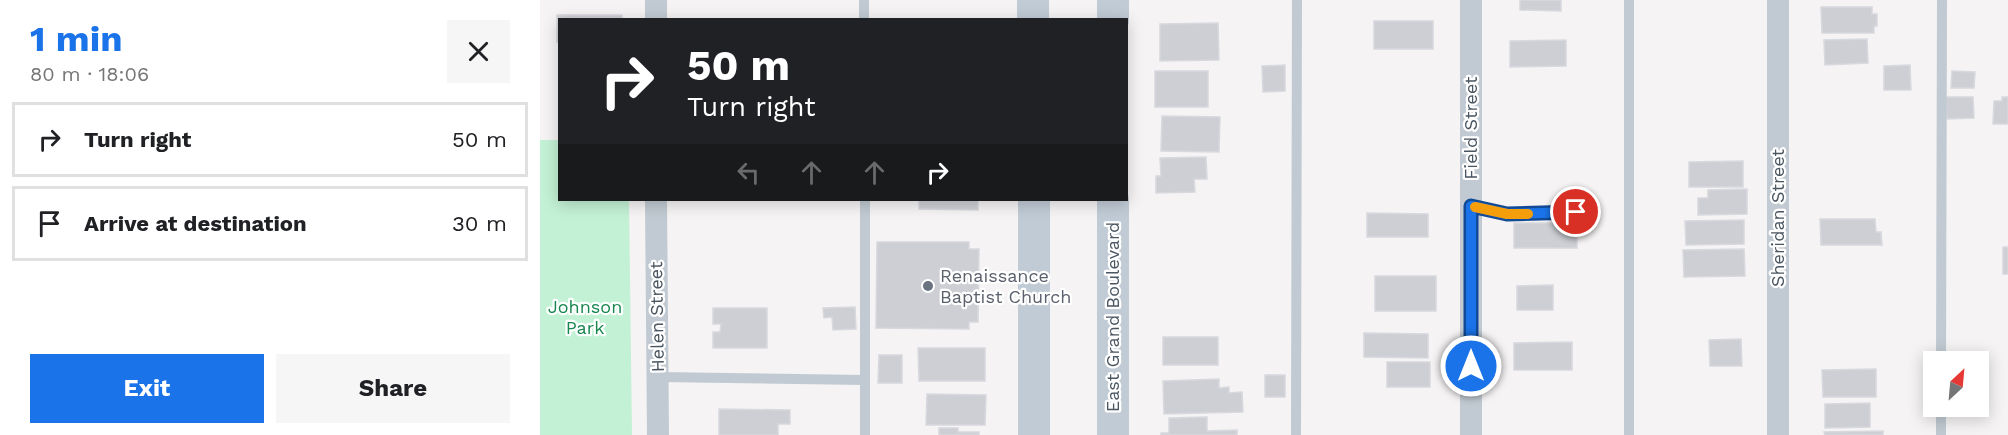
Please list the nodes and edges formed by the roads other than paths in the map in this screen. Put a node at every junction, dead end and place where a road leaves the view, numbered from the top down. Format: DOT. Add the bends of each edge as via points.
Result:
graph roads {
  1 [pos="656,0"];
  2 [pos="864,0"];
  3 [pos="1033,0"];
  4 [pos="1113,0"];
  5 [pos="1298,0"];
  6 [pos="1471,0"];
  7 [pos="1629,0"];
  8 [pos="1778,0"];
  9 [pos="1942,0"];
  10 [pos="656,18"];
  11 [pos="864,18"];
  12 [pos="1033,18"];
  13 [pos="1113,18"];
  14 [pos="656,201"];
  15 [pos="865,201"];
  16 [pos="1034,201"];
  17 [pos="1113,201"];
  18 [pos="1471,206"];
  19 [pos="1576,212"];
  20 [pos="1941,351"];
  21 [pos="658,377"];
  22 [pos="865,380"];
  23 [pos="1941,417"];
  24 [pos="658,435"];
  25 [pos="865,435"];
  26 [pos="1034,435"];
  27 [pos="1113,435"];
  28 [pos="1296,435"];
  29 [pos="1471,435"];
  30 [pos="1629,435"];
  31 [pos="1778,435"];
  32 [pos="1941,435"];
  1 -- 10 [label="street"];
  2 -- 11 [label="lane"];
  3 -- 12 [label="main road"];
  4 -- 13 [label="main road"];
  5 -- 28 [label="lane"];
  6 -- 18 [label="street, Field Street"];
  7 -- 30 [label="lane"];
  8 -- 31 [label="street, Sheridan Street"];
  9 -- 20 [label="lane"];
  14 -- 21 [label="street, Helen Street"];
  15 -- 22 [label="lane"];
  16 -- 26 [label="main road"];
  17 -- 27 [label="main road, East Grand Boulevard"];
  18 -- 19 [label="lane" via="1507,214"];
  18 -- 29 [label="street, Field Street"];
  21 -- 22 [label="lane"];
  21 -- 24 [label="street, Helen Street"];
  22 -- 25 [label="lane"];
  23 -- 32 [label="lane"];
}
